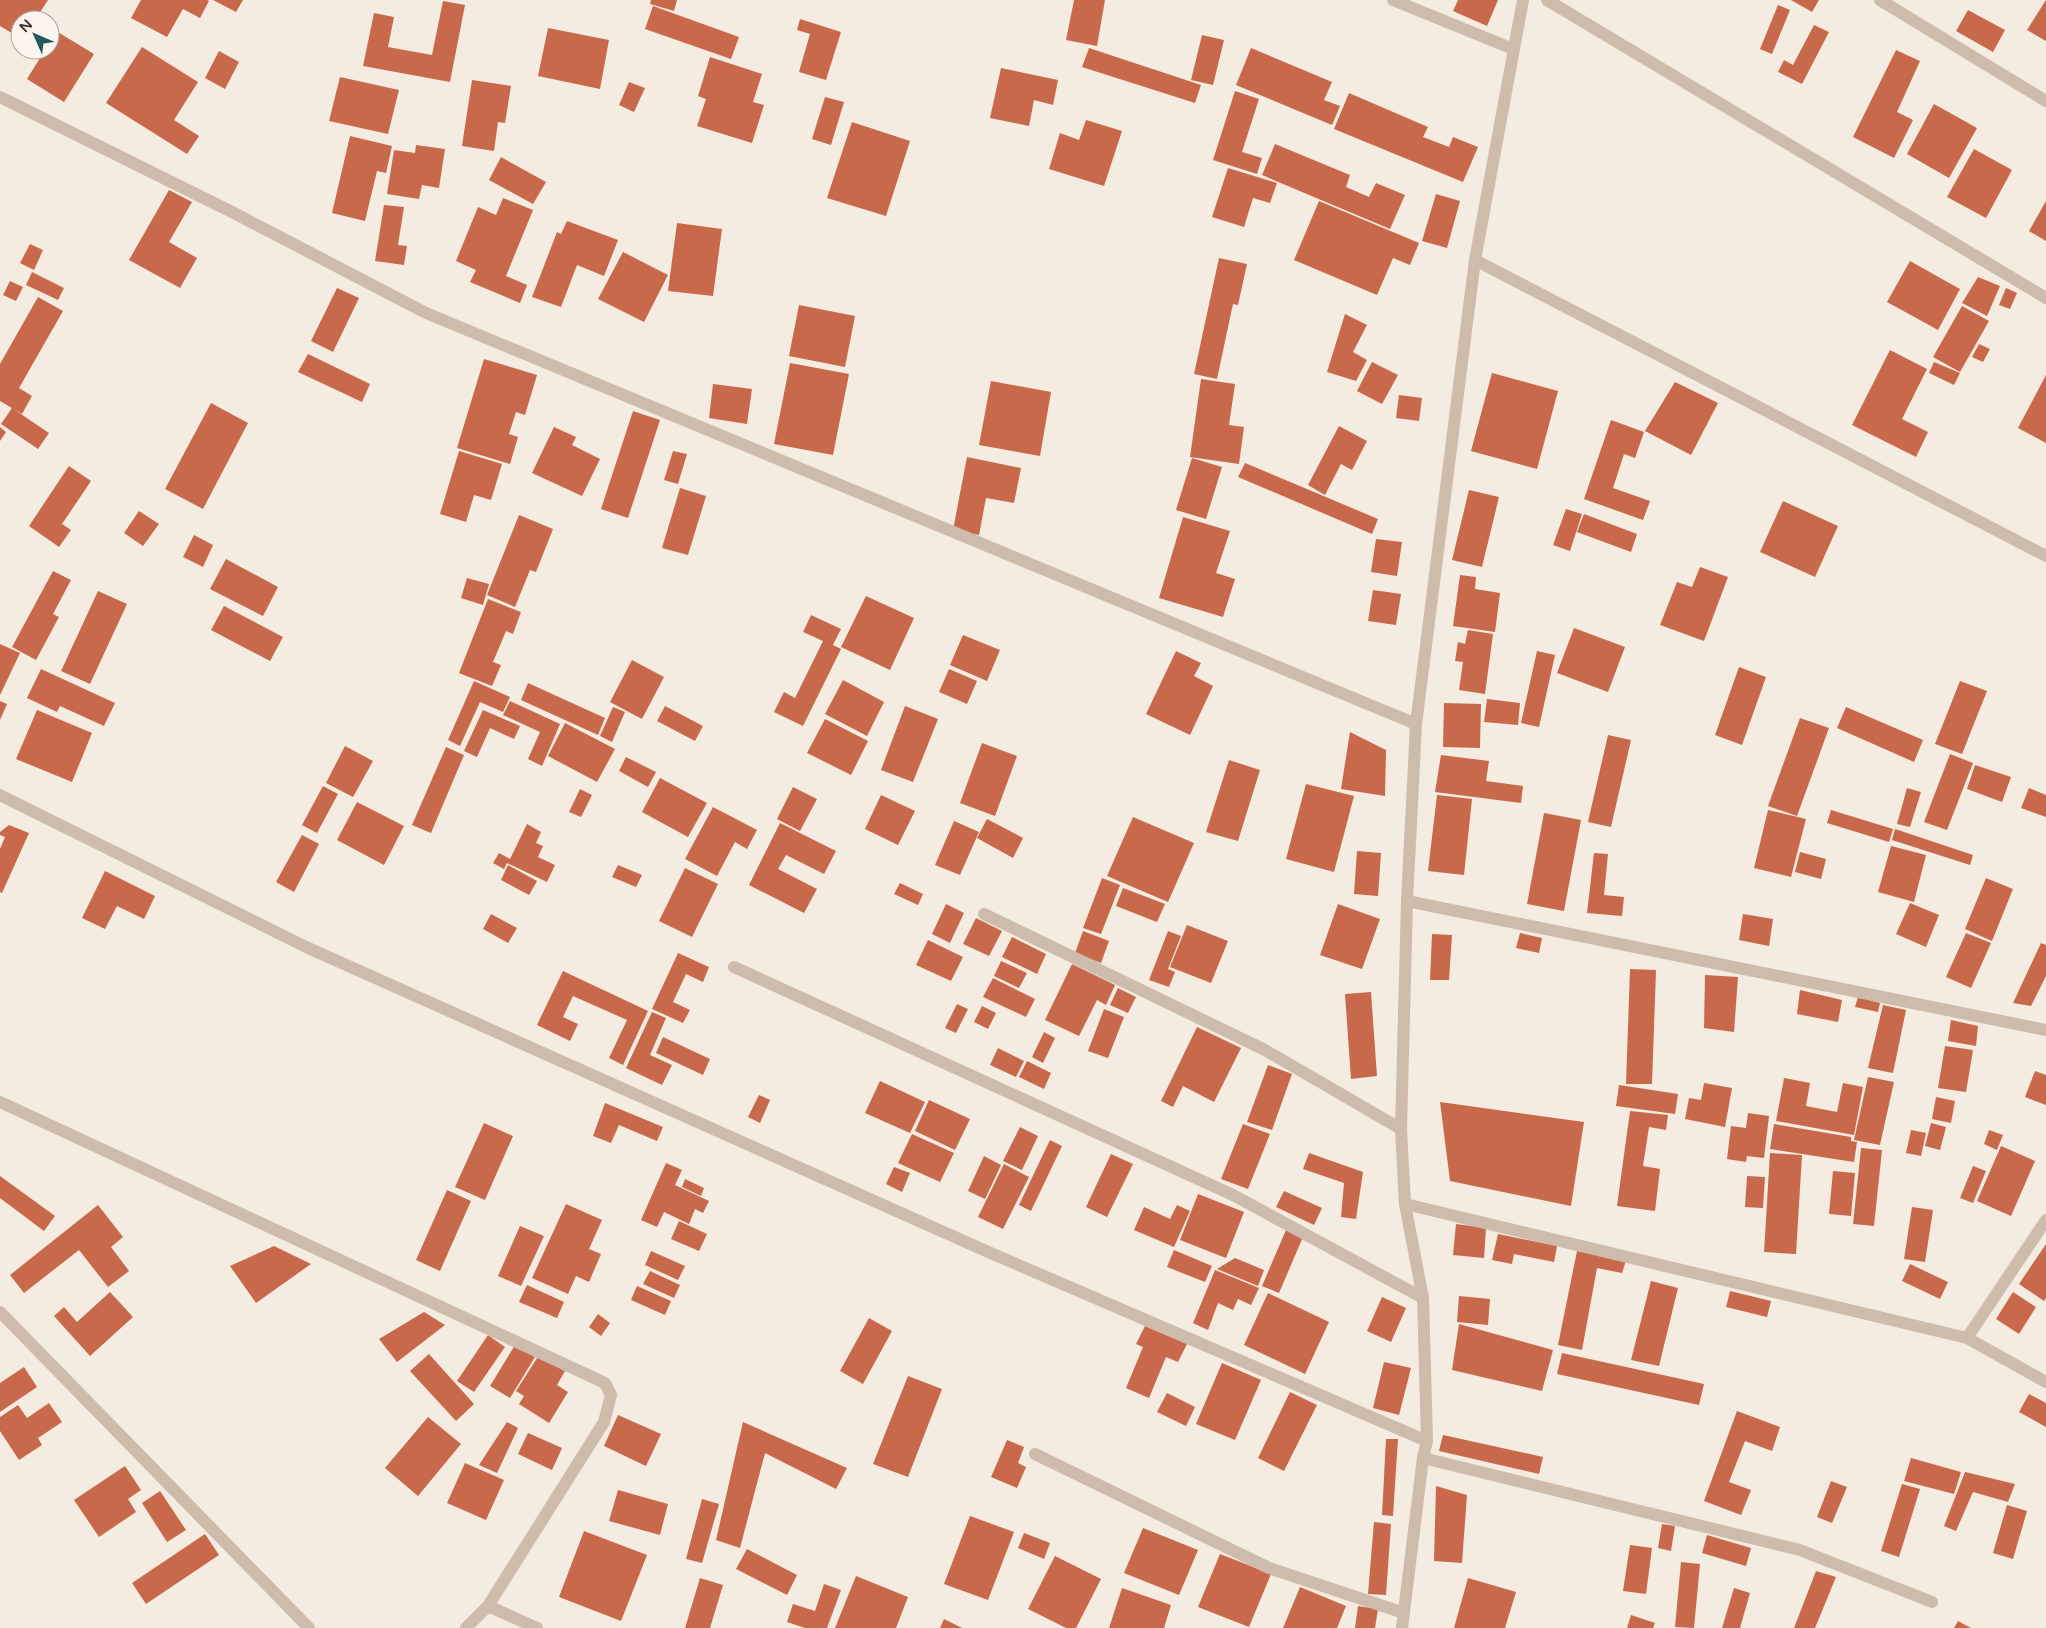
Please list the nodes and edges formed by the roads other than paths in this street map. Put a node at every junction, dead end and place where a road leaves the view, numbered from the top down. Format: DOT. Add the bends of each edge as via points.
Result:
graph roads {
  1 [pos="1393,0"];
  2 [pos="1523,0"];
  3 [pos="1547,0"];
  4 [pos="1880,0"];
  5 [pos="1513,49"];
  6 [pos="0,97"];
  7 [pos="2046,101"];
  8 [pos="1476,260"];
  9 [pos="2046,298"];
  10 [pos="2046,556"];
  11 [pos="1416,724"];
  12 [pos="0,796"];
  13 [pos="1407,901"];
  14 [pos="984,914"];
  15 [pos="734,966"];
  16 [pos="2046,1030"];
  17 [pos="0,1102"];
  18 [pos="1400,1129"];
  19 [pos="1405,1204"];
  20 [pos="2046,1220"];
  21 [pos="1423,1298"];
  22 [pos="0,1312"];
  23 [pos="1967,1338"];
  24 [pos="2046,1382"];
  25 [pos="1427,1440"];
  26 [pos="1035,1454"];
  27 [pos="1423,1458"];
  28 [pos="1932,1602"];
  29 [pos="488,1606"];
  30 [pos="1404,1613"];
  31 [pos="307,1627"];
  32 [pos="466,1628"];
  33 [pos="537,1628"];
  34 [pos="1402,1628"];
  1 -- 5 [label="street"];
  2 -- 5 [label="street"];
  3 -- 9 [label="street"];
  4 -- 7 [label="street"];
  5 -- 8 [label="street"];
  6 -- 11 [label="street" via="426,313"];
  8 -- 10 [label="street"];
  8 -- 11 [label="street"];
  11 -- 13 [label="street"];
  12 -- 25 [label="street" via="306,947 986,1250"];
  13 -- 16 [label="street"];
  13 -- 18 [label="street"];
  14 -- 18 [label="street" via="1264,1050"];
  15 -- 21 [label="street" via="1233,1195"];
  17 -- 29 [label="street" via="605,1383 611,1395 604,1422"];
  18 -- 19 [label="street"];
  19 -- 21 [label="street"];
  19 -- 23 [label="street"];
  20 -- 23 [label="street"];
  21 -- 25 [label="street"];
  22 -- 31 [label="street"];
  23 -- 24 [label="street"];
  25 -- 27 [label="street"];
  26 -- 30 [label="street" via="1268,1568"];
  27 -- 28 [label="street" via="1800,1550"];
  27 -- 30 [label="street"];
  29 -- 32 [label="street"];
  29 -- 33 [label="street"];
  30 -- 34 [label="street"];
}
